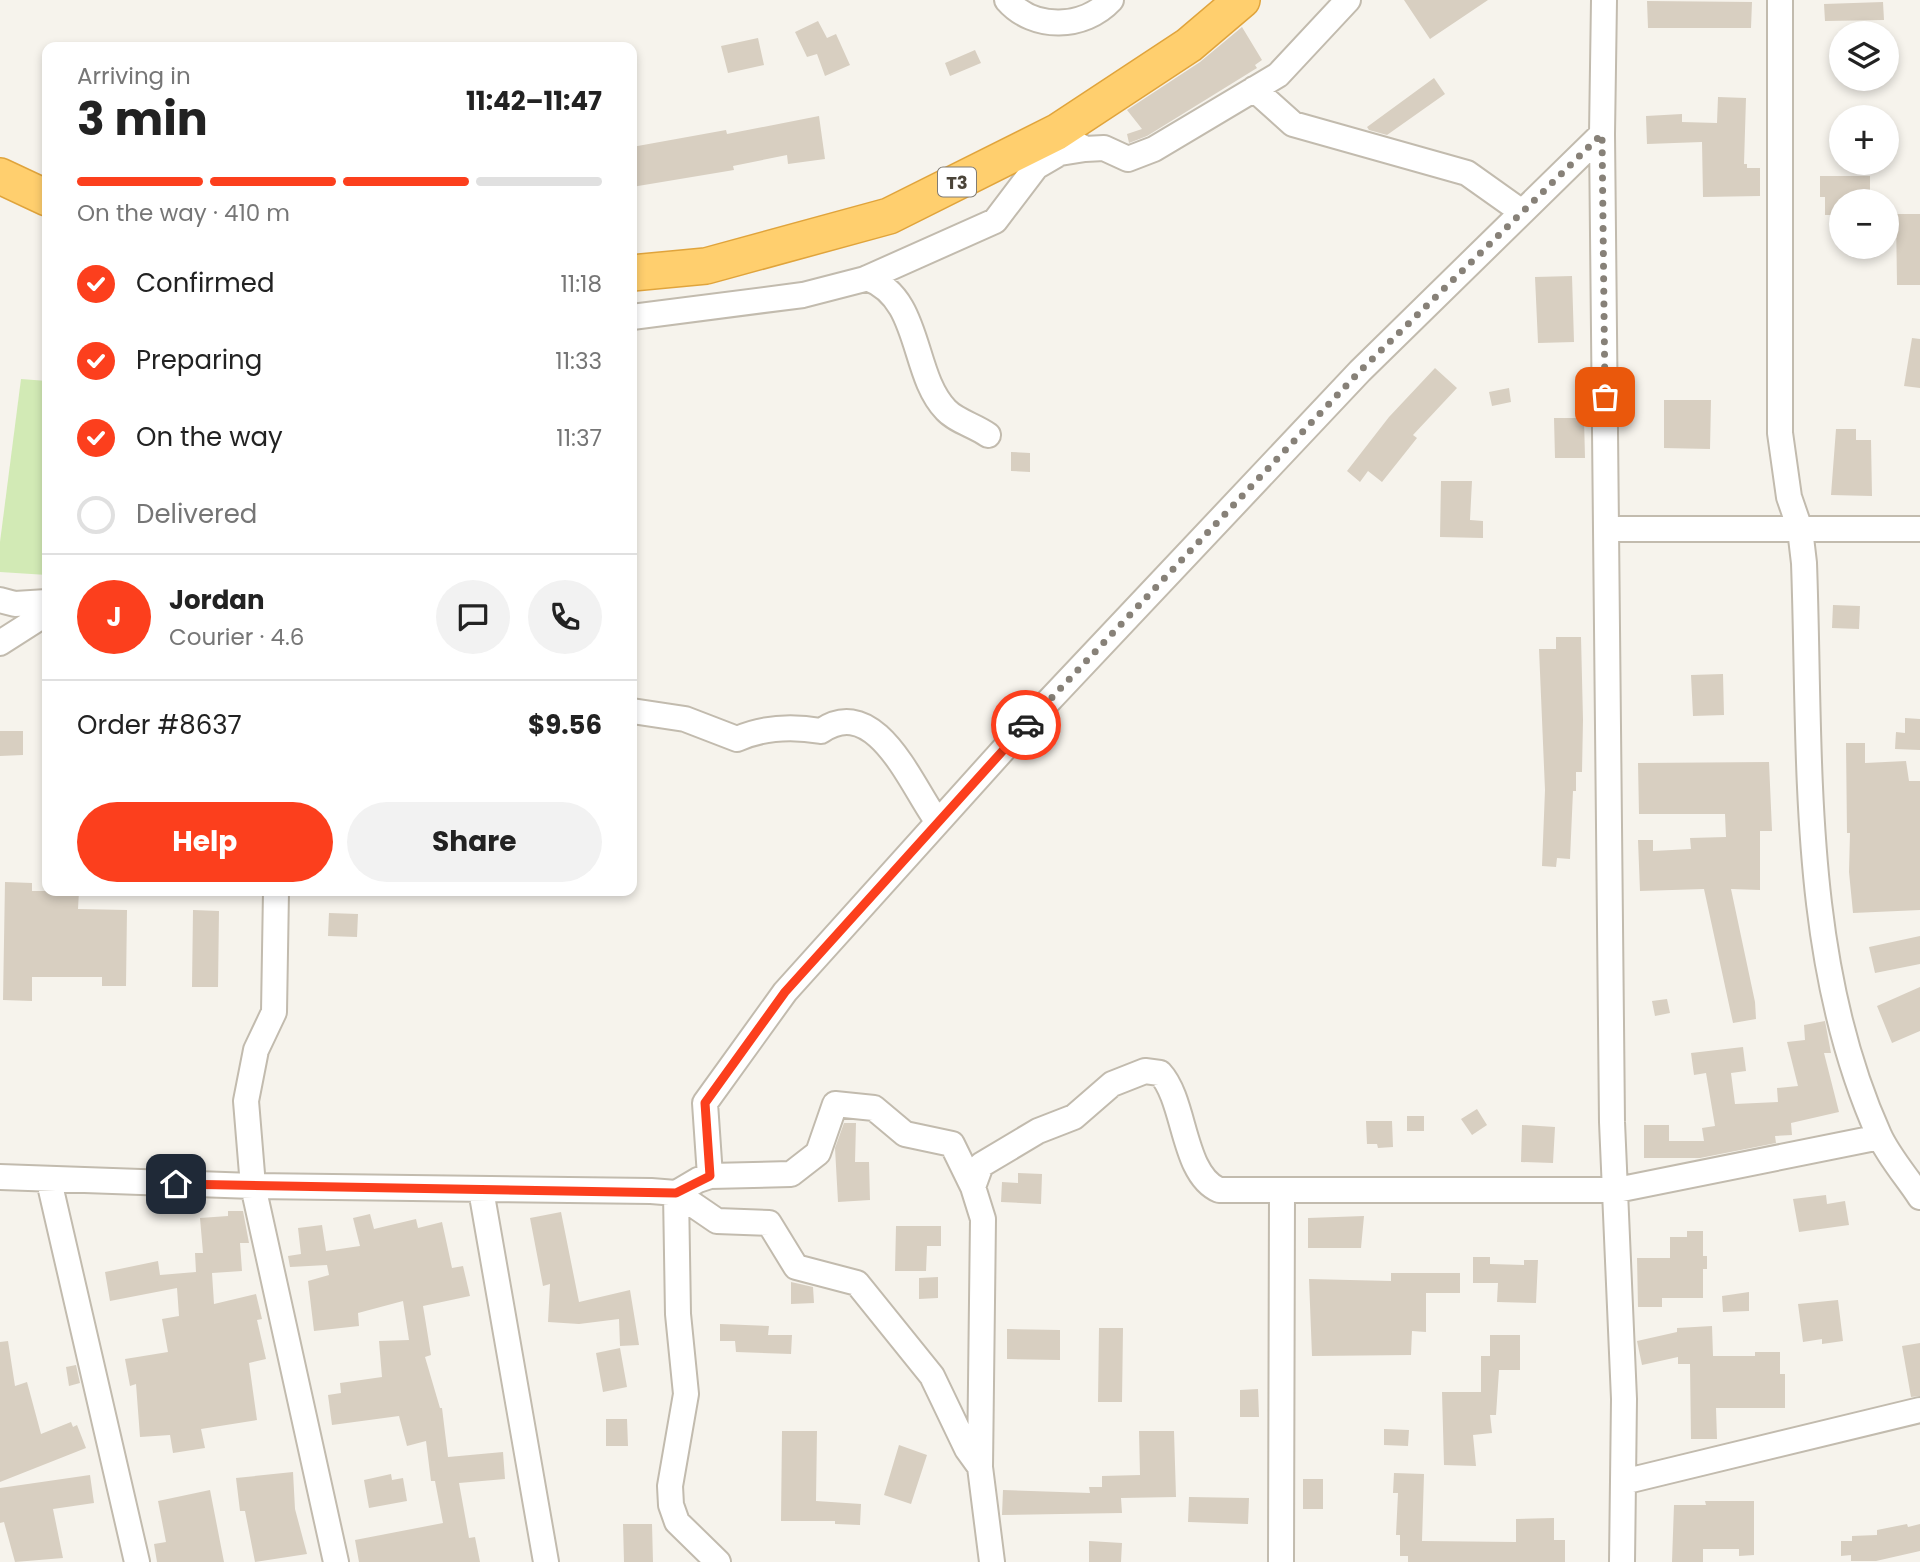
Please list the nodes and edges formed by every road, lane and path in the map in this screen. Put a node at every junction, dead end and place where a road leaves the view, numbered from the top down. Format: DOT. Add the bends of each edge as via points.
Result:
graph roads {
  1 [pos="1007,0"];
  2 [pos="1111,0"];
  3 [pos="1242,0"];
  4 [pos="1348,0"];
  5 [pos="1604,0"];
  6 [pos="1780,0"];
  7 [pos="1254,89"];
  8 [pos="1602,134"];
  9 [pos="1071,140"];
  10 [pos="0,176"];
  11 [pos="42,196"];
  12 [pos="1522,212"];
  13 [pos="637,273"];
  14 [pos="867,278"];
  15 [pos="637,316"];
  16 [pos="988,435"];
  17 [pos="1606,528"];
  18 [pos="1800,529"];
  19 [pos="1920,529"];
  20 [pos="0,600"];
  21 [pos="42,602"];
  22 [pos="42,616"];
  23 [pos="0,643"];
  24 [pos="637,712"];
  25 [pos="938,822"];
  26 [pos="276,896"];
  27 [pos="1880,1137"];
  28 [pos="710,1176"];
  29 [pos="0,1177"];
  30 [pos="49,1181"];
  31 [pos="253,1186"];
  32 [pos="973,1187"];
  33 [pos="481,1189"];
  34 [pos="1616,1190"];
  35 [pos="1282,1192"];
  36 [pos="676,1193"];
  37 [pos="1920,1197"];
  38 [pos="1920,1410"];
  39 [pos="980,1467"];
  40 [pos="1623,1482"];
  41 [pos="137,1562"];
  42 [pos="336,1562"];
  43 [pos="546,1562"];
  44 [pos="718,1562"];
  45 [pos="992,1562"];
  46 [pos="1281,1562"];
  47 [pos="1622,1562"];
  1 -- 2 [label="street" via="1031,18 1057,24 1082,20"];
  3 -- 9 [label="highway, T3"];
  4 -- 7 [label="street" via="1278,75"];
  5 -- 8 [label="street"];
  6 -- 18 [label="street" via="1780,433 1789,497"];
  7 -- 9 [label="street" via="1154,149 1128,159"];
  7 -- 12 [label="street" via="1293,124 1467,173"];
  8 -- 12 [label="street"];
  8 -- 17 [label="street"];
  9 -- 13 [label="highway, T3" via="889,216 705,266"];
  9 -- 14 [label="street" via="1060,153 1036,167 995,221"];
  10 -- 11 [label="highway"];
  12 -- 25 [label="street" via="1360,371"];
  14 -- 15 [label="street" via="803,295"];
  14 -- 16 [label="street" via="887,291 900,308 924,372 947,411"];
  17 -- 18 [label="street"];
  17 -- 34 [label="street"];
  18 -- 19 [label="street"];
  18 -- 27 [label="street" via="1817,877 1828,962 1839,1016"];
  20 -- 21 [label="street"];
  22 -- 23 [label="street"];
  24 -- 25 [label="street" via="685,719 737,739 787,727 821,732 838,724 858,725 877,733 891,747"];
  25 -- 28 [label="street" via="785,992 705,1103"];
  26 -- 31 [label="street" via="274,1012 256,1050 246,1101"];
  27 -- 34 [label="street"];
  27 -- 37 [label="street"];
  28 -- 32 [label="street" via="791,1174 818,1153 835,1104 874,1108 905,1134 951,1144"];
  28 -- 36 [label="street"];
  29 -- 30 [label="street"];
  30 -- 31 [label="street"];
  30 -- 41 [label="street"];
  31 -- 33 [label="street"];
  31 -- 42 [label="street"];
  32 -- 35 [label="street" via="981,1165 1038,1131 1074,1117 1112,1084 1145,1071 1160,1073 1171,1084 1191,1149 1210,1186"];
  32 -- 39 [label="street" via="983,1219"];
  33 -- 36 [label="street"];
  33 -- 43 [label="street"];
  34 -- 35 [label="street"];
  34 -- 40 [label="street"];
  35 -- 46 [label="street"];
  36 -- 39 [label="street" via="717,1221 769,1223 796,1267 857,1283 932,1376"];
  36 -- 44 [label="street" via="678,1314 686,1394 670,1486 671,1505 677,1522"];
  38 -- 40 [label="street"];
  39 -- 45 [label="street"];
  40 -- 47 [label="street"];
}
